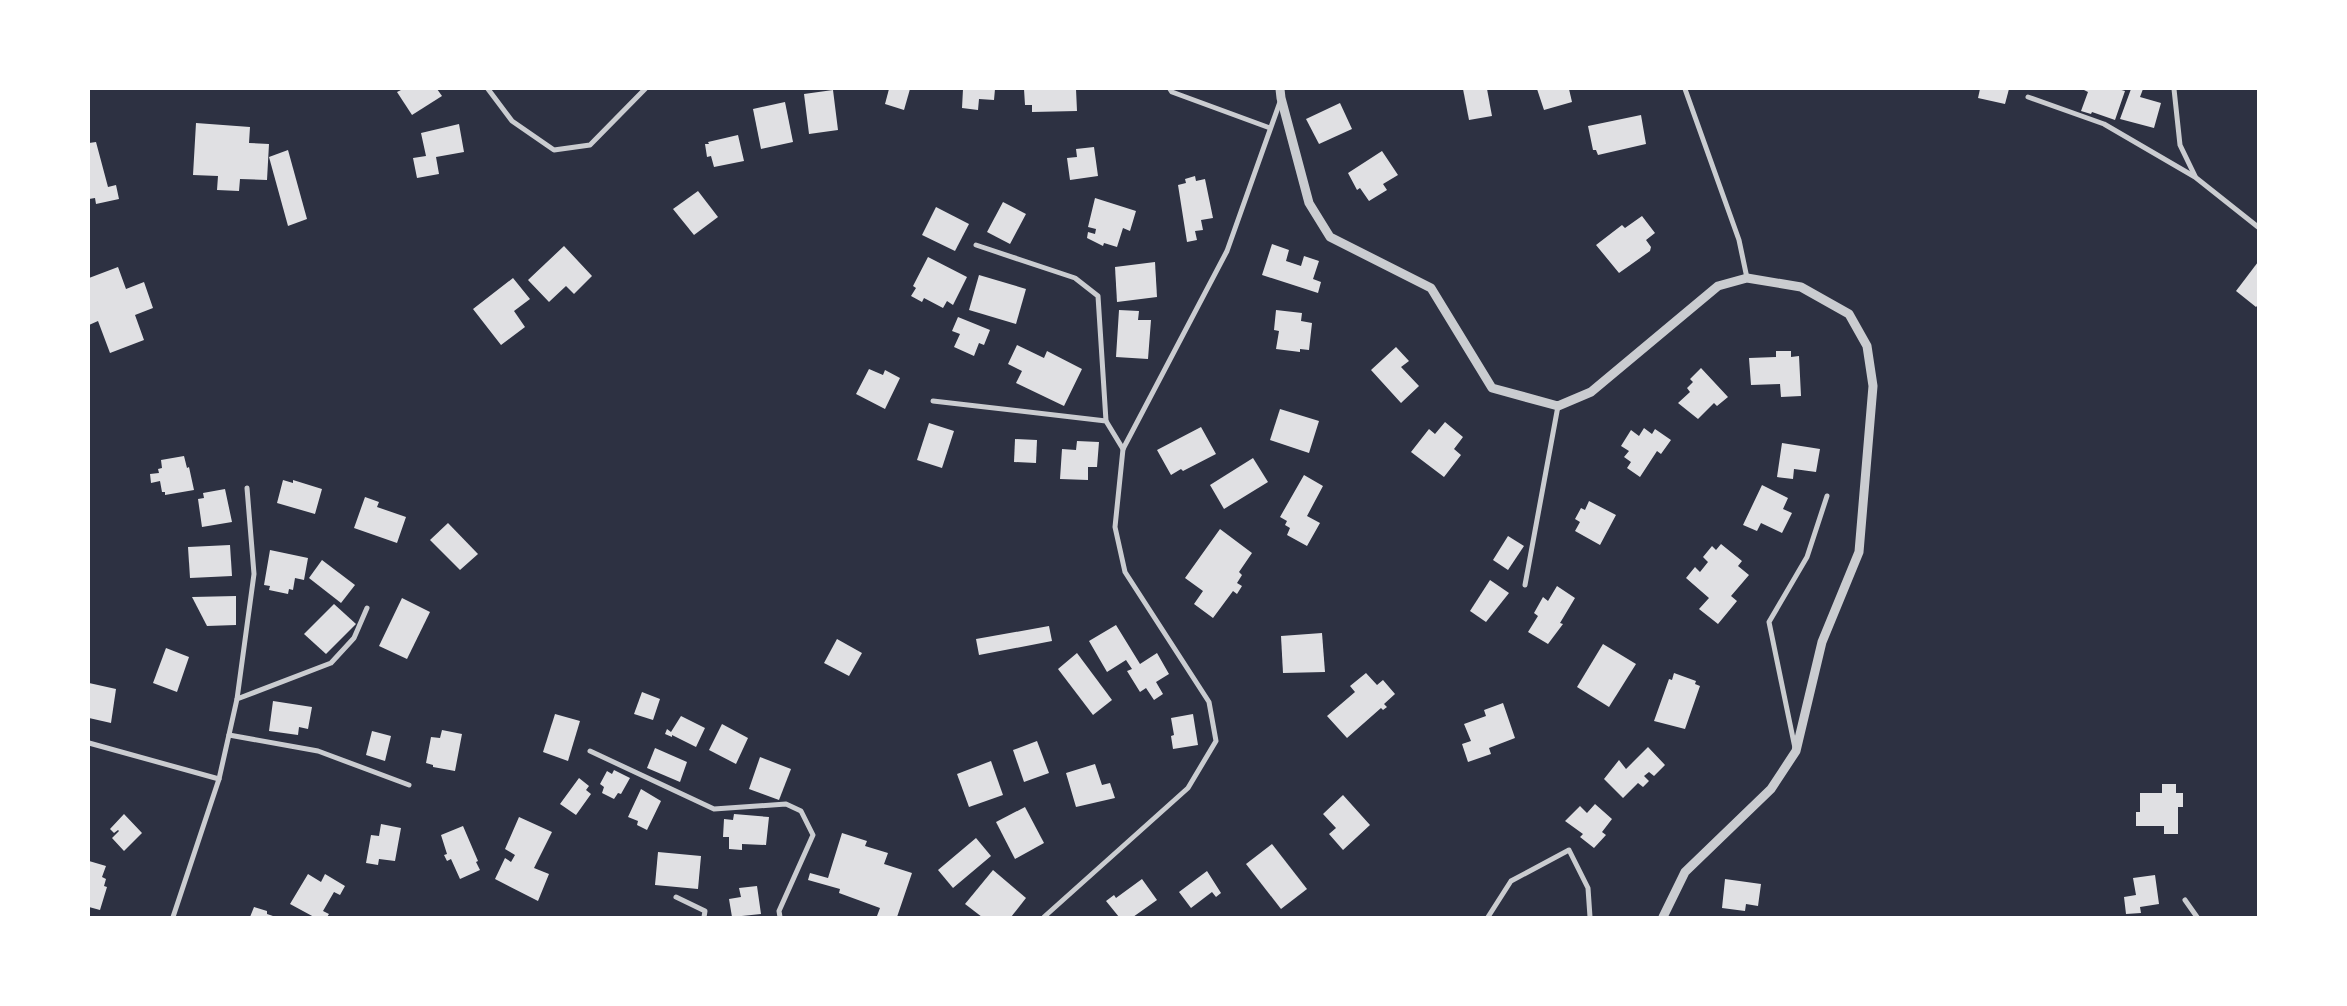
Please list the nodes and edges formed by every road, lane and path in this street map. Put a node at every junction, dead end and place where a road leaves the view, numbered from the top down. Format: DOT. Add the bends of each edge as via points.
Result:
graph roads {
  1 [pos="488,89"];
  2 [pos="645,89"];
  3 [pos="1170,89"];
  4 [pos="1685,89"];
  5 [pos="2174,89"];
  6 [pos="1280,94"];
  7 [pos="2028,97"];
  8 [pos="1270,128"];
  9 [pos="2195,177"];
  10 [pos="2258,228"];
  11 [pos="976,245"];
  12 [pos="1747,278"];
  13 [pos="933,401"];
  14 [pos="1558,406"];
  15 [pos="1106,421"];
  16 [pos="1123,449"];
  17 [pos="247,488"];
  18 [pos="1827,496"];
  19 [pos="1525,585"];
  20 [pos="367,608"];
  21 [pos="238,699"];
  22 [pos="229,735"];
  23 [pos="89,743"];
  24 [pos="590,751"];
  25 [pos="1796,751"];
  26 [pos="219,779"];
  27 [pos="409,785"];
  28 [pos="676,897"];
  29 [pos="2185,900"];
  30 [pos="173,917"];
  31 [pos="704,917"];
  32 [pos="780,917"];
  33 [pos="1044,917"];
  34 [pos="1488,917"];
  35 [pos="1590,917"];
  36 [pos="1663,917"];
  37 [pos="2197,917"];
  1 -- 2 [label="street" via="512,121 554,150 590,144"];
  3 -- 8 [label="street"];
  4 -- 12 [label="street" via="1739,240"];
  5 -- 9 [label="street" via="2180,145"];
  6 -- 8 [label="street"];
  6 -- 14 [label="street" via="1310,203 1330,237 1431,288 1492,388"];
  7 -- 9 [label="street" via="2104,124"];
  8 -- 16 [label="street" via="1228,251"];
  9 -- 10 [label="street"];
  11 -- 15 [label="street" via="1075,278 1098,296"];
  12 -- 14 [label="street" via="1718,286 1591,392"];
  12 -- 25 [label="street" via="1801,287 1849,314 1867,346 1873,386 1858,552 1822,642"];
  13 -- 15 [label="street"];
  14 -- 19 [label="street"];
  15 -- 16 [label="street"];
  16 -- 33 [label="street" via="1115,527 1125,572 1209,702 1216,741 1188,788"];
  17 -- 21 [label="street" via="254,574"];
  18 -- 25 [label="street" via="1807,557 1769,622"];
  20 -- 21 [label="street" via="354,638 331,663"];
  21 -- 22 [label="street"];
  22 -- 26 [label="street"];
  22 -- 27 [label="street" via="318,751"];
  23 -- 26 [label="street"];
  24 -- 32 [label="street" via="714,809 786,804 801,811 813,835 779,911"];
  25 -- 36 [label="street" via="1771,790 1685,872"];
  26 -- 30 [label="street"];
  28 -- 31 [label="street" via="705,911"];
  29 -- 37 [label="street"];
  34 -- 35 [label="street" via="1511,881 1569,850 1588,888"];
}
